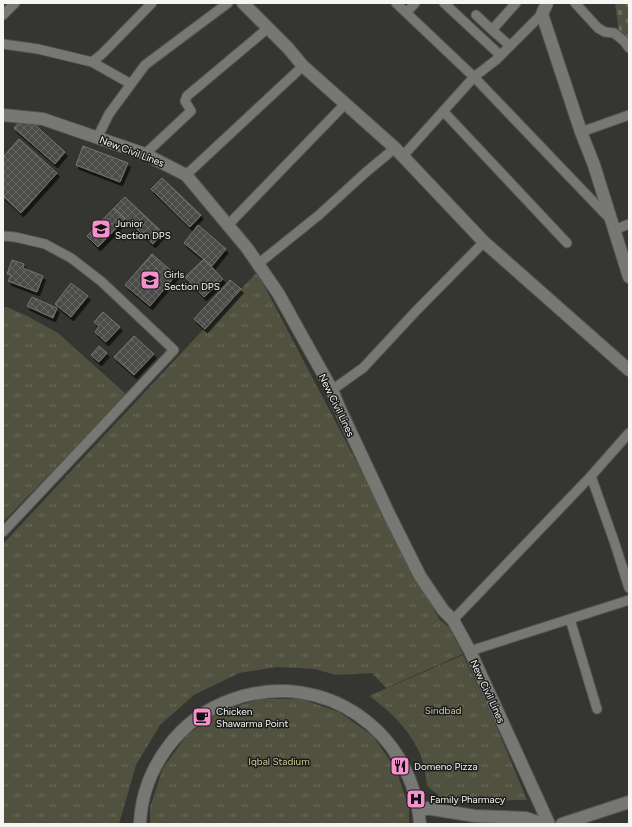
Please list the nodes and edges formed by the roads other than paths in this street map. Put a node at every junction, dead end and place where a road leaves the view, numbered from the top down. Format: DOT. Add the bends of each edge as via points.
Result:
graph roads {
  1 [pos="15,3"];
  2 [pos="152,3"];
  3 [pos="228,3"];
  4 [pos="243,3"];
  5 [pos="396,3"];
  6 [pos="415,3"];
  7 [pos="444,3"];
  8 [pos="516,3"];
  9 [pos="575,3"];
  10 [pos="544,8"];
  11 [pos="407,12"];
  12 [pos="476,15"];
  13 [pos="3,16"];
  14 [pos="268,28"];
  15 [pos="492,30"];
  16 [pos="3,44"];
  17 [pos="510,46"];
  18 [pos="629,48"];
  19 [pos="500,56"];
  20 [pos="92,62"];
  21 [pos="303,66"];
  22 [pos="474,77"];
  23 [pos="131,84"];
  24 [pos="345,104"];
  25 [pos="443,111"];
  26 [pos="3,114"];
  27 [pos="629,115"];
  28 [pos="581,132"];
  29 [pos="97,138"];
  30 [pos="399,152"];
  31 [pos="145,154"];
  32 [pos="186,176"];
  33 [pos="612,224"];
  34 [pos="629,224"];
  35 [pos="228,225"];
  36 [pos="3,236"];
  37 [pos="484,242"];
  38 [pos="567,243"];
  39 [pos="258,264"];
  40 [pos="629,275"];
  41 [pos="629,370"];
  42 [pos="332,390"];
  43 [pos="629,433"];
  44 [pos="591,476"];
  45 [pos="3,532"];
  46 [pos="629,588"];
  47 [pos="629,600"];
  48 [pos="570,619"];
  49 [pos="454,620"];
  50 [pos="470,651"];
  51 [pos="597,709"];
  52 [pos="629,802"];
  53 [pos="419,807"];
  54 [pos="140,824"];
  55 [pos="420,824"];
  56 [pos="542,824"];
  57 [pos="562,824"];
  1 -- 13 [label="street"];
  2 -- 20 [label="street"];
  3 -- 23 [label="street" via="145,65"];
  4 -- 14 [label="street"];
  5 -- 11 [label="street"];
  6 -- 11 [label="street"];
  7 -- 19 [label="street"];
  8 -- 15 [label="street"];
  9 -- 18 [label="street" via="598,28 614,33"];
  10 -- 17 [label="street"];
  10 -- 28 [label="street"];
  11 -- 22 [label="street"];
  12 -- 15 [label="street"];
  14 -- 21 [label="street"];
  14 -- 31 [label="street" via="187,96 185,101 191,111"];
  15 -- 17 [label="street"];
  16 -- 20 [label="street" via="38,49"];
  17 -- 19 [label="street"];
  19 -- 22 [label="street"];
  20 -- 23 [label="street"];
  21 -- 24 [label="street"];
  21 -- 32 [label="street"];
  22 -- 25 [label="street"];
  22 -- 33 [label="street"];
  23 -- 29 [label="street" via="109,114"];
  24 -- 30 [label="street"];
  24 -- 35 [label="street"];
  25 -- 30 [label="street"];
  25 -- 38 [label="street"];
  26 -- 29 [label="street, New Civil Lines" via="43,119"];
  27 -- 28 [label="street"];
  28 -- 33 [label="street"];
  29 -- 31 [label="street, New Civil Lines"];
  30 -- 37 [label="street"];
  30 -- 39 [label="street" via="365,173 319,215"];
  31 -- 32 [label="street, New Civil Lines"];
  32 -- 35 [label="street, New Civil Lines"];
  33 -- 34 [label="street"];
  33 -- 40 [label="street"];
  35 -- 39 [label="street, New Civil Lines"];
  36 -- 45 [label="street" via="45,244 71,258 102,282 174,350"];
  37 -- 41 [label="street"];
  37 -- 42 [label="street" via="363,368"];
  39 -- 42 [label="street, New Civil Lines" via="278,293"];
  42 -- 49 [label="street, New Civil Lines" via="420,576 443,610"];
  43 -- 44 [label="street"];
  44 -- 46 [label="street"];
  44 -- 49 [label="street"];
  47 -- 48 [label="street"];
  48 -- 50 [label="street"];
  48 -- 51 [label="street"];
  49 -- 50 [label="street, New Civil Lines"];
  50 -- 56 [label="street, New Civil Lines"];
  52 -- 57 [label="street"];
  53 -- 54 [label="street" via="414,786 394,749 365,719 321,697 286,691 265,692 244,696 218,706 188,725 161,757 151,776 144,795"];
  53 -- 55 [label="street"];
  53 -- 56 [label="street" via="475,816 526,818"];
}
